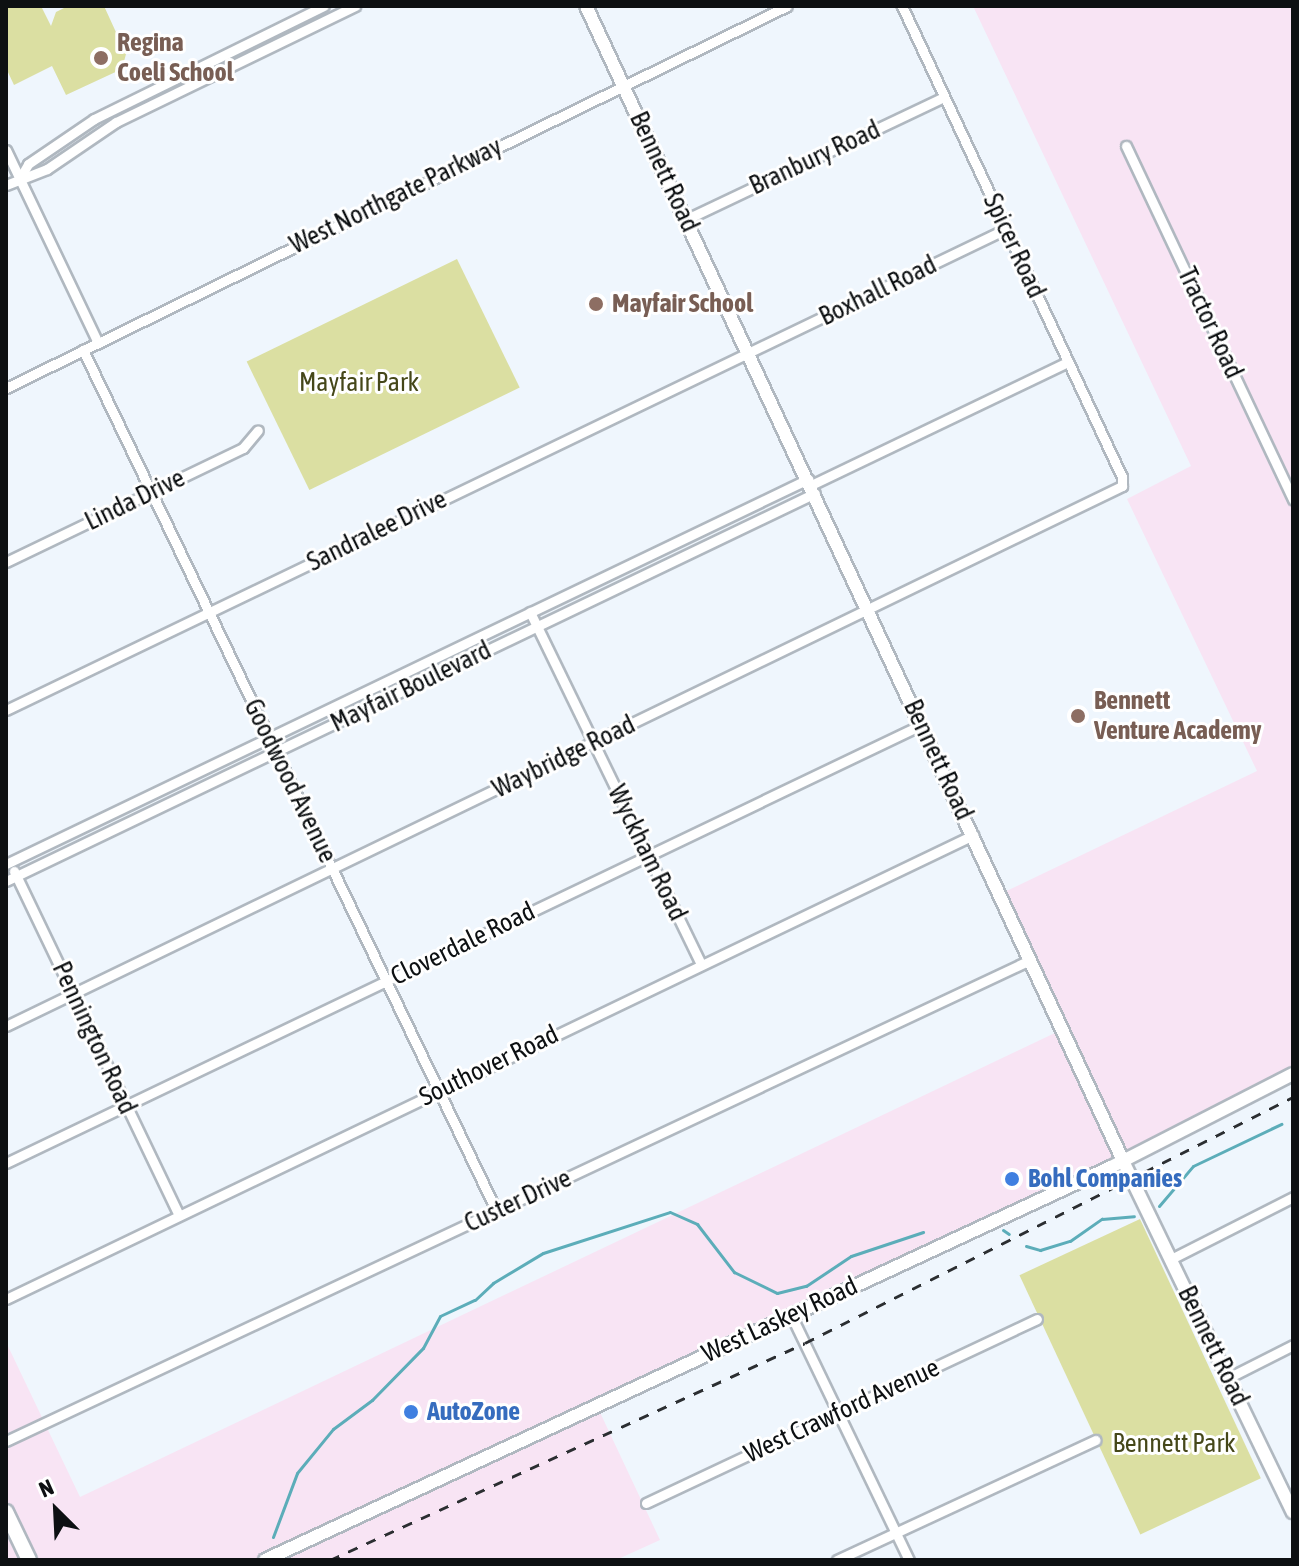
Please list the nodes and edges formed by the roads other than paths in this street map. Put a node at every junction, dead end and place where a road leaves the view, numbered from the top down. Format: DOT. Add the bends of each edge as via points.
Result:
graph roads {
  1 [pos="324,6"];
  2 [pos="355,6"];
  3 [pos="586,6"];
  4 [pos="787,6"];
  5 [pos="902,6"];
  6 [pos="167,83"];
  7 [pos="623,85"];
  8 [pos="172,95"];
  9 [pos="944,97"];
  10 [pos="1126,146"];
  11 [pos="6,150"];
  12 [pos="20,178"];
  13 [pos="6,185"];
  14 [pos="687,219"];
  15 [pos="1006,229"];
  16 [pos="98,343"];
  17 [pos="83,350"];
  18 [pos="749,353"];
  19 [pos="1068,362"];
  20 [pos="6,388"];
  21 [pos="258,430"];
  22 [pos="812,485"];
  23 [pos="1122,486"];
  24 [pos="152,492"];
  25 [pos="1293,499"];
  26 [pos="6,562"];
  27 [pos="869,611"];
  28 [pos="209,612"];
  29 [pos="530,612"];
  30 [pos="537,626"];
  31 [pos="6,710"];
  32 [pos="921,725"];
  33 [pos="269,738"];
  34 [pos="593,742"];
  35 [pos="276,752"];
  36 [pos="973,835"];
  37 [pos="648,856"];
  38 [pos="8,863"];
  39 [pos="332,869"];
  40 [pos="16,876"];
  41 [pos="6,881"];
  42 [pos="1030,960"];
  43 [pos="701,964"];
  44 [pos="386,981"];
  45 [pos="73,994"];
  46 [pos="6,1026"];
  47 [pos="1293,1074"];
  48 [pos="438,1090"];
  49 [pos="126,1106"];
  50 [pos="1123,1161"];
  51 [pos="6,1163"];
  52 [pos="1293,1197"];
  53 [pos="497,1212"];
  54 [pos="178,1214"];
  55 [pos="1171,1259"];
  56 [pos="6,1299"];
  57 [pos="791,1315"];
  58 [pos="1037,1319"];
  59 [pos="1293,1345"];
  60 [pos="1228,1378"];
  61 [pos="839,1413"];
  62 [pos="1095,1440"];
  63 [pos="6,1441"];
  64 [pos="1290,1496"];
  65 [pos="646,1503"];
  66 [pos="6,1512"];
  67 [pos="1293,1512"];
  68 [pos="896,1533"];
  69 [pos="29,1560"];
  70 [pos="265,1560"];
  71 [pos="837,1560"];
  72 [pos="909,1560"];
  1 -- 6 [label="street"];
  2 -- 8 [label="street"];
  3 -- 7 [label="street, Bennett Road"];
  4 -- 7 [label="street, West Northgate Parkway"];
  5 -- 9 [label="street, Spicer Road"];
  6 -- 8 [label="street"];
  6 -- 12 [label="street" via="81,127 28,164"];
  7 -- 14 [label="street, Bennett Road"];
  7 -- 16 [label="street, West Northgate Parkway"];
  8 -- 12 [label="street" via="103,129 47,169"];
  9 -- 14 [label="street, Branbury Road"];
  9 -- 15 [label="street, Spicer Road"];
  10 -- 25 [label="street, Tractor Road"];
  11 -- 12 [label="street"];
  12 -- 13 [label="street"];
  12 -- 16 [label="street"];
  14 -- 18 [label="street, Bennett Road"];
  15 -- 18 [label="street, Boxhall Road"];
  15 -- 19 [label="street, Spicer Road"];
  16 -- 17 [label="street, West Northgate Parkway"];
  17 -- 20 [label="street, West Northgate Parkway"];
  17 -- 24 [label="street, Goodwood Avenue"];
  18 -- 22 [label="street, Bennett Road"];
  18 -- 28 [label="street, Sandralee Drive"];
  19 -- 22 [label="street, Mayfair Boulevard"];
  19 -- 23 [label="street, Spicer Road"];
  21 -- 24 [label="street, Linda Drive" via="243,448"];
  22 -- 27 [label="street, Bennett Road"];
  22 -- 29 [label="street, Mayfair Boulevard"];
  22 -- 30 [label="street, Mayfair Boulevard"];
  23 -- 27 [label="street, Waybridge Road"];
  24 -- 26 [label="street, Linda Drive"];
  24 -- 28 [label="street, Goodwood Avenue"];
  27 -- 32 [label="street, Bennett Road"];
  27 -- 34 [label="street, Waybridge Road"];
  28 -- 31 [label="street, Sandralee Drive"];
  28 -- 33 [label="street, Goodwood Avenue"];
  29 -- 30 [label="street, Wyckham Road"];
  29 -- 33 [label="street, Mayfair Boulevard"];
  30 -- 34 [label="street, Wyckham Road"];
  30 -- 35 [label="street, Mayfair Boulevard"];
  32 -- 36 [label="street, Bennett Road"];
  32 -- 37 [label="street, Cloverdale Road"];
  33 -- 35 [label="street, Goodwood Avenue"];
  33 -- 38 [label="street, Mayfair Boulevard"];
  34 -- 37 [label="street, Wyckham Road"];
  34 -- 39 [label="street, Waybridge Road"];
  35 -- 39 [label="street, Goodwood Avenue"];
  35 -- 40 [label="street, Mayfair Boulevard"];
  36 -- 42 [label="street, Bennett Road"];
  36 -- 43 [label="street, Southover Road"];
  37 -- 43 [label="street, Wyckham Road"];
  37 -- 44 [label="street, Cloverdale Road"];
  38 -- 40 [label="street, Pennington Road"];
  39 -- 44 [label="street, Goodwood Avenue"];
  39 -- 45 [label="street, Waybridge Road"];
  40 -- 41 [label="street, Mayfair Boulevard"];
  40 -- 45 [label="street, Pennington Road"];
  42 -- 50 [label="street, Bennett Road"];
  42 -- 53 [label="street, Custer Drive"];
  43 -- 48 [label="street, Southover Road"];
  44 -- 48 [label="street, Goodwood Avenue"];
  44 -- 49 [label="street, Cloverdale Road"];
  45 -- 46 [label="street, Waybridge Road"];
  45 -- 49 [label="street, Pennington Road"];
  47 -- 50 [label="street, West Laskey Road"];
  48 -- 53 [label="street, Goodwood Avenue"];
  48 -- 54 [label="street, Southover Road"];
  49 -- 51 [label="street, Cloverdale Road"];
  49 -- 54 [label="street, Pennington Road"];
  50 -- 55 [label="street, Bennett Road"];
  50 -- 57 [label="street, West Laskey Road"];
  52 -- 55 [label="street"];
  53 -- 63 [label="street, Custer Drive"];
  54 -- 56 [label="street, Southover Road"];
  55 -- 60 [label="street, Bennett Road"];
  57 -- 61 [label="street"];
  57 -- 70 [label="street, West Laskey Road"];
  58 -- 61 [label="street, West Crawford Avenue"];
  59 -- 60 [label="street"];
  60 -- 64 [label="street, Bennett Road"];
  61 -- 65 [label="street, West Crawford Avenue"];
  61 -- 68 [label="street"];
  62 -- 68 [label="street"];
  64 -- 67 [label="street, Bennett Road"];
  66 -- 69 [label="main road"];
  68 -- 71 [label="street"];
  68 -- 72 [label="street"];
}
